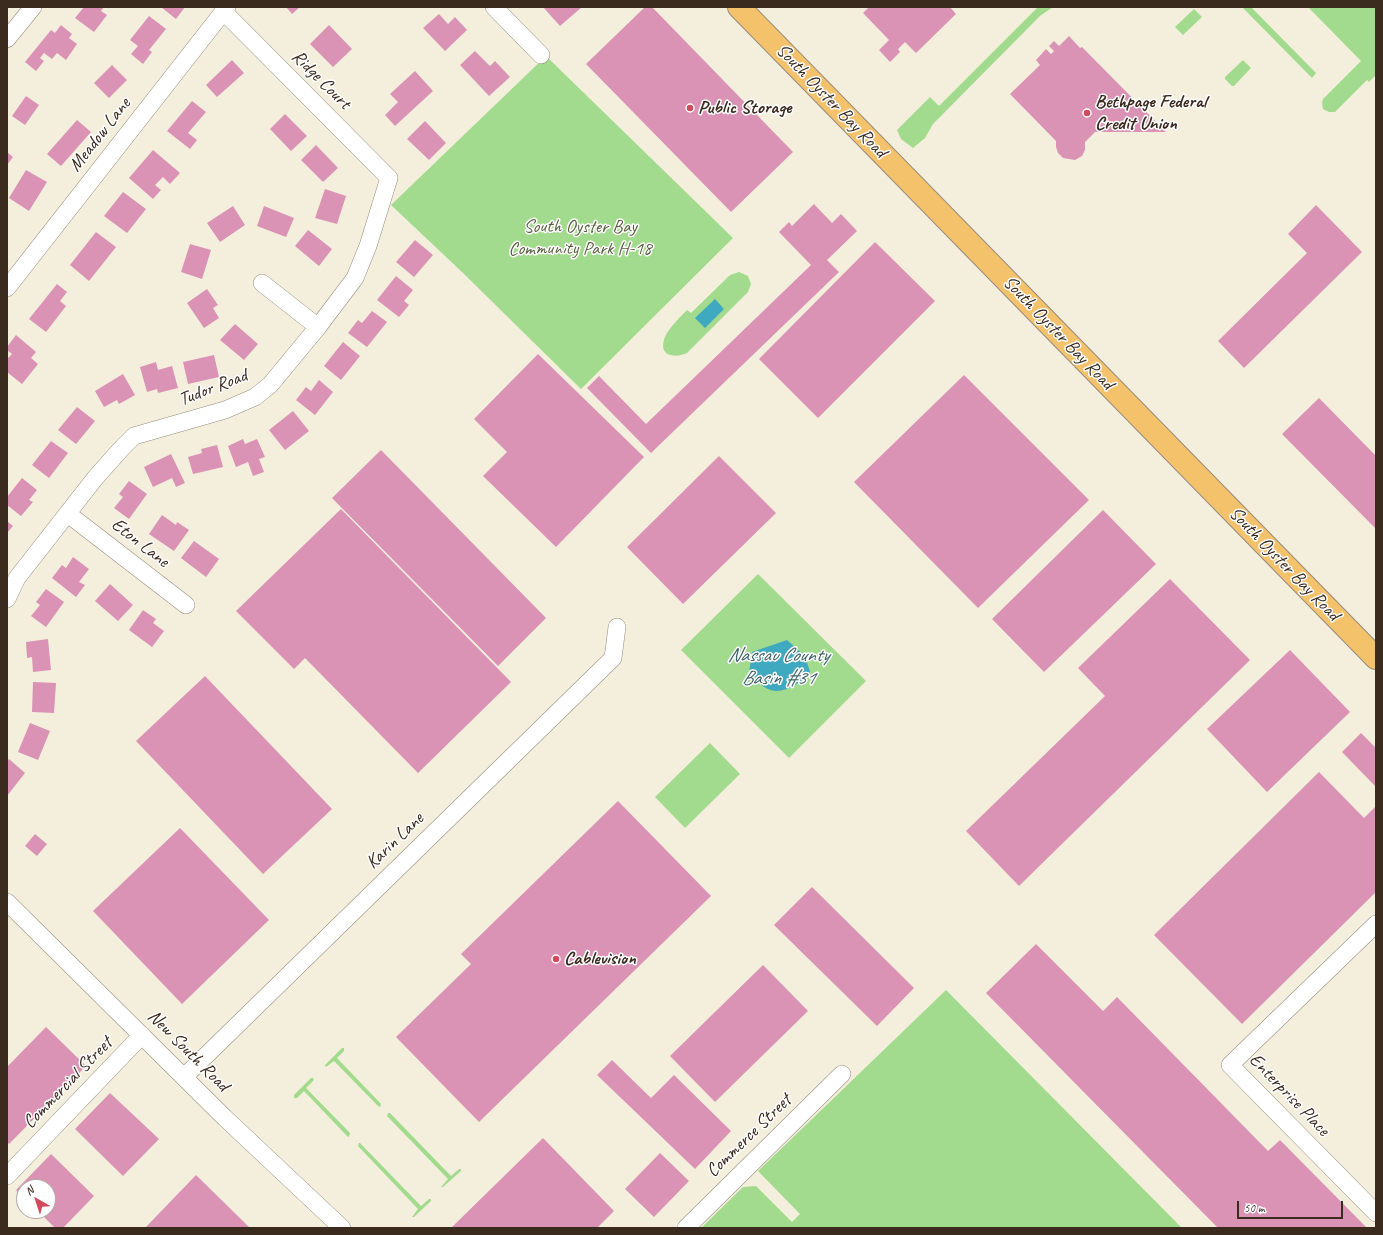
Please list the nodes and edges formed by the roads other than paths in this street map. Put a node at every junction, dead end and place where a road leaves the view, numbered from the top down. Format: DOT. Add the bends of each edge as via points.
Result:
graph roads {
  1 [pos="33,7"];
  2 [pos="494,7"];
  3 [pos="739,7"];
  4 [pos="225,9"];
  5 [pos="7,39"];
  6 [pos="541,55"];
  7 [pos="389,178"];
  8 [pos="262,283"];
  9 [pos="7,288"];
  10 [pos="318,327"];
  11 [pos="68,514"];
  12 [pos="7,599"];
  13 [pos="186,605"];
  14 [pos="617,627"];
  15 [pos="1376,658"];
  16 [pos="7,902"];
  17 [pos="1376,924"];
  18 [pos="142,1035"];
  19 [pos="842,1074"];
  20 [pos="184,1077"];
  21 [pos="7,1176"];
  22 [pos="1376,1213"];
  23 [pos="342,1228"];
  24 [pos="686,1228"];
  1 -- 5 [label="street"];
  2 -- 6 [label="street"];
  3 -- 15 [label="main road, South Oyster Bay Road"];
  4 -- 7 [label="street, Ridge Court"];
  4 -- 9 [label="street, Meadow Lane"];
  7 -- 10 [label="street, Tudor Road" via="368,246 355,278"];
  8 -- 10 [label="street"];
  10 -- 11 [label="street, Tudor Road" via="270,385 255,397 225,410 134,436 96,477"];
  11 -- 12 [label="street, Tudor Road" via="17,578"];
  11 -- 13 [label="street, Eton Lane"];
  14 -- 20 [label="street, Karin Lane" via="613,658"];
  16 -- 18 [label="street, New South Road"];
  17 -- 22 [label="street, Enterprise Place" via="1230,1065"];
  18 -- 20 [label="street, New South Road"];
  18 -- 21 [label="street, Commercial Street"];
  19 -- 24 [label="street, Commerce Street"];
  20 -- 23 [label="street, New South Road"];
}
